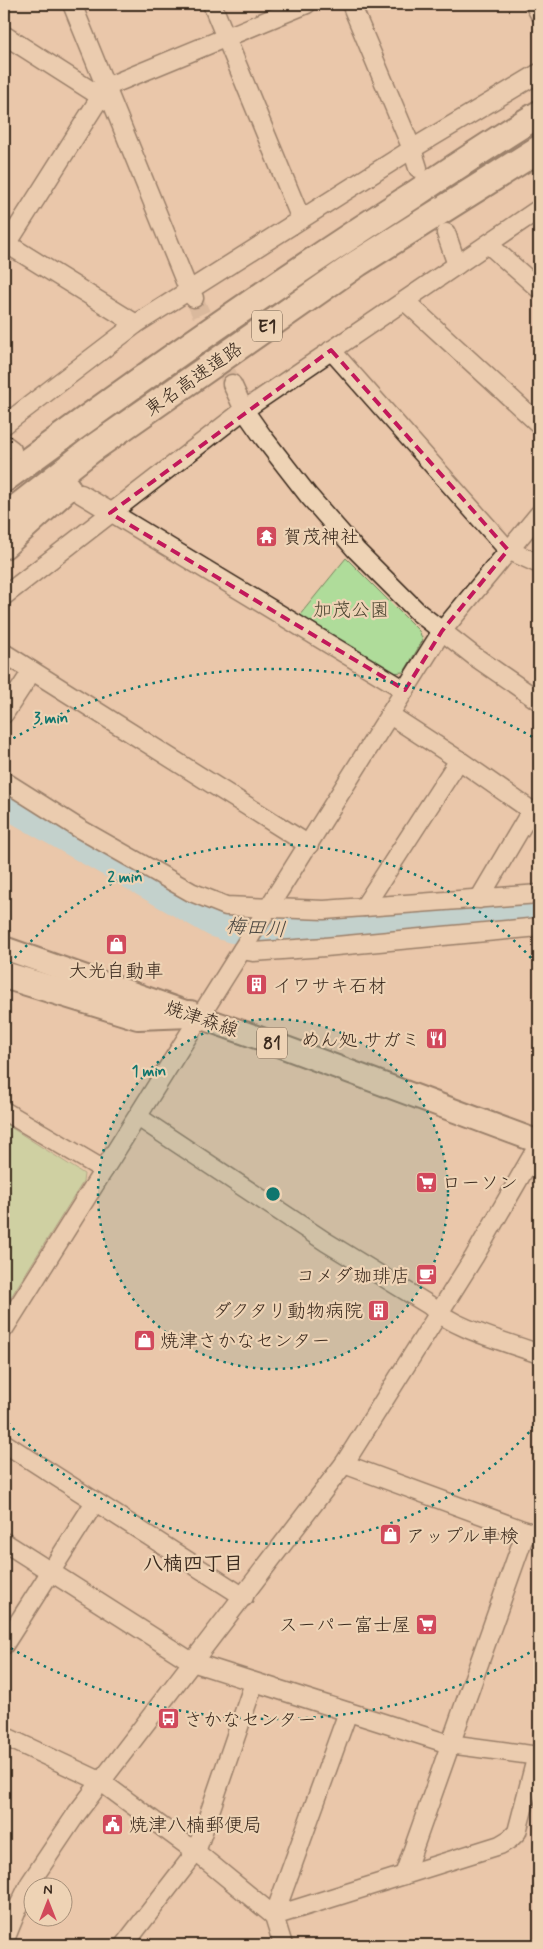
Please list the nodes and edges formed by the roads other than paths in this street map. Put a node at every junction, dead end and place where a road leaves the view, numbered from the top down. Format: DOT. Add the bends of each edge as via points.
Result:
graph roads {
  1 [pos="72,4"];
  2 [pos="212,4"];
  3 [pos="307,4"];
  4 [pos="352,4"];
  5 [pos="534,4"];
  6 [pos="539,13"];
  7 [pos="4,35"];
  8 [pos="226,38"];
  9 [pos="539,73"];
  10 [pos="106,96"];
  11 [pos="539,114"];
  12 [pos="412,148"];
  13 [pos="539,149"];
  14 [pos="418,168"];
  15 [pos="539,209"];
  16 [pos="301,219"];
  17 [pos="446,233"];
  18 [pos="488,244"];
  19 [pos="5,245"];
  20 [pos="457,265"];
  21 [pos="539,289"];
  22 [pos="191,294"];
  23 [pos="405,301"];
  24 [pos="136,324"];
  25 [pos="331,350"];
  26 [pos="232,384"];
  27 [pos="179,387"];
  28 [pos="244,410"];
  29 [pos="539,424"];
  30 [pos="4,425"];
  31 [pos="4,480"];
  32 [pos="81,494"];
  33 [pos="110,513"];
  34 [pos="539,514"];
  35 [pos="4,518"];
  36 [pos="4,545"];
  37 [pos="508,550"];
  38 [pos="539,564"];
  39 [pos="4,596"];
  40 [pos="442,631"];
  41 [pos="4,653"];
  42 [pos="32,670"];
  43 [pos="405,690"];
  44 [pos="539,702"];
  45 [pos="4,714"];
  46 [pos="390,715"];
  47 [pos="459,760"];
  48 [pos="4,781"];
  49 [pos="535,813"];
  50 [pos="309,845"];
  51 [pos="539,894"];
  52 [pos="479,899"];
  53 [pos="364,907"];
  54 [pos="267,910"];
  55 [pos="539,927"];
  56 [pos="4,948"];
  57 [pos="243,948"];
  58 [pos="4,975"];
  59 [pos="195,1015"];
  60 [pos="4,1110"];
  61 [pos="138,1117"];
  62 [pos="539,1143"];
  63 [pos="104,1170"];
  64 [pos="438,1313"];
  65 [pos="4,1329"];
  66 [pos="539,1354"];
  67 [pos="4,1444"];
  68 [pos="344,1464"];
  69 [pos="96,1502"];
  70 [pos="532,1534"];
  71 [pos="4,1542"];
  72 [pos="50,1572"];
  73 [pos="244,1597"];
  74 [pos="4,1645"];
  75 [pos="192,1662"];
  76 [pos="254,1683"];
  77 [pos="348,1712"];
  78 [pos="4,1736"];
  79 [pos="449,1744"];
  80 [pos="538,1755"];
  81 [pos="100,1781"];
  82 [pos="196,1852"];
  83 [pos="404,1875"];
  84 [pos="274,1916"];
  85 [pos="4,1942"];
  86 [pos="124,1945"];
  87 [pos="283,1945"];
  1 -- 10 [label="street"];
  2 -- 8 [label="street"];
  3 -- 8 [label="street"];
  4 -- 12 [label="street"];
  5 -- 6 [label="street"];
  7 -- 10 [label="street"];
  8 -- 10 [label="street"];
  8 -- 16 [label="street"];
  9 -- 12 [label="street"];
  10 -- 19 [label="street"];
  10 -- 22 [label="street"];
  11 -- 31 [label="highway, 東名高速道路 / E1" via="262,295"];
  12 -- 14 [label="street"];
  12 -- 16 [label="street"];
  13 -- 27 [label="highway, 東名高速道路 / E1" via="358,264"];
  15 -- 18 [label="street"];
  16 -- 22 [label="street"];
  17 -- 20 [label="street"];
  18 -- 20 [label="street"];
  18 -- 21 [label="street"];
  19 -- 24 [label="street"];
  20 -- 23 [label="street"];
  22 -- 24 [label="street"];
  23 -- 25 [label="street"];
  23 -- 29 [label="street"];
  24 -- 30 [label="street"];
  25 -- 28 [label="street"];
  25 -- 37 [label="street"];
  26 -- 28 [label="street"];
  27 -- 35 [label="highway, 東名高速道路 / E1" via="92,449"];
  27 -- 36 [label="highway"];
  28 -- 33 [label="street"];
  28 -- 40 [label="street" via="285,466 356,550 418,613"];
  32 -- 33 [label="street"];
  33 -- 39 [label="street"];
  33 -- 43 [label="street"];
  34 -- 37 [label="street"];
  37 -- 38 [label="street"];
  37 -- 40 [label="street"];
  40 -- 43 [label="street"];
  40 -- 44 [label="street"];
  41 -- 42 [label="street"];
  42 -- 45 [label="street"];
  42 -- 50 [label="street"];
  43 -- 46 [label="street"];
  46 -- 47 [label="street"];
  46 -- 50 [label="street"];
  47 -- 49 [label="street"];
  47 -- 53 [label="street"];
  48 -- 54 [label="street" via="191,892 226,906"];
  49 -- 52 [label="street"];
  50 -- 54 [label="street"];
  51 -- 52 [label="street"];
  52 -- 53 [label="street"];
  53 -- 54 [label="street"];
  54 -- 57 [label="street"];
  55 -- 57 [label="street" via="325,947 252,952"];
  56 -- 59 [label="main road, 焼津森線 / 81"];
  57 -- 59 [label="street"];
  58 -- 59 [label="highway" via="138,1016"];
  59 -- 61 [label="street"];
  59 -- 62 [label="main road, 焼津森線 / 81"];
  60 -- 63 [label="street"];
  61 -- 63 [label="street"];
  61 -- 64 [label="street"];
  62 -- 64 [label="street"];
  63 -- 65 [label="street"];
  64 -- 66 [label="street" via="456,1324"];
  64 -- 68 [label="street"];
  67 -- 69 [label="street"];
  68 -- 70 [label="street"];
  68 -- 73 [label="street"];
  69 -- 72 [label="street"];
  69 -- 73 [label="street"];
  70 -- 79 [label="street"];
  71 -- 72 [label="street"];
  72 -- 74 [label="street"];
  72 -- 75 [label="street"];
  73 -- 75 [label="street"];
  75 -- 76 [label="street"];
  75 -- 81 [label="street"];
  76 -- 77 [label="street"];
  76 -- 82 [label="street"];
  77 -- 79 [label="street"];
  77 -- 84 [label="street"];
  78 -- 81 [label="street"];
  79 -- 80 [label="street"];
  79 -- 83 [label="street"];
  80 -- 83 [label="street" via="517,1832 510,1839"];
  81 -- 82 [label="street"];
  81 -- 85 [label="street" via="30,1883"];
  82 -- 84 [label="street"];
  82 -- 86 [label="street"];
  83 -- 84 [label="street"];
  84 -- 87 [label="street"];
}
